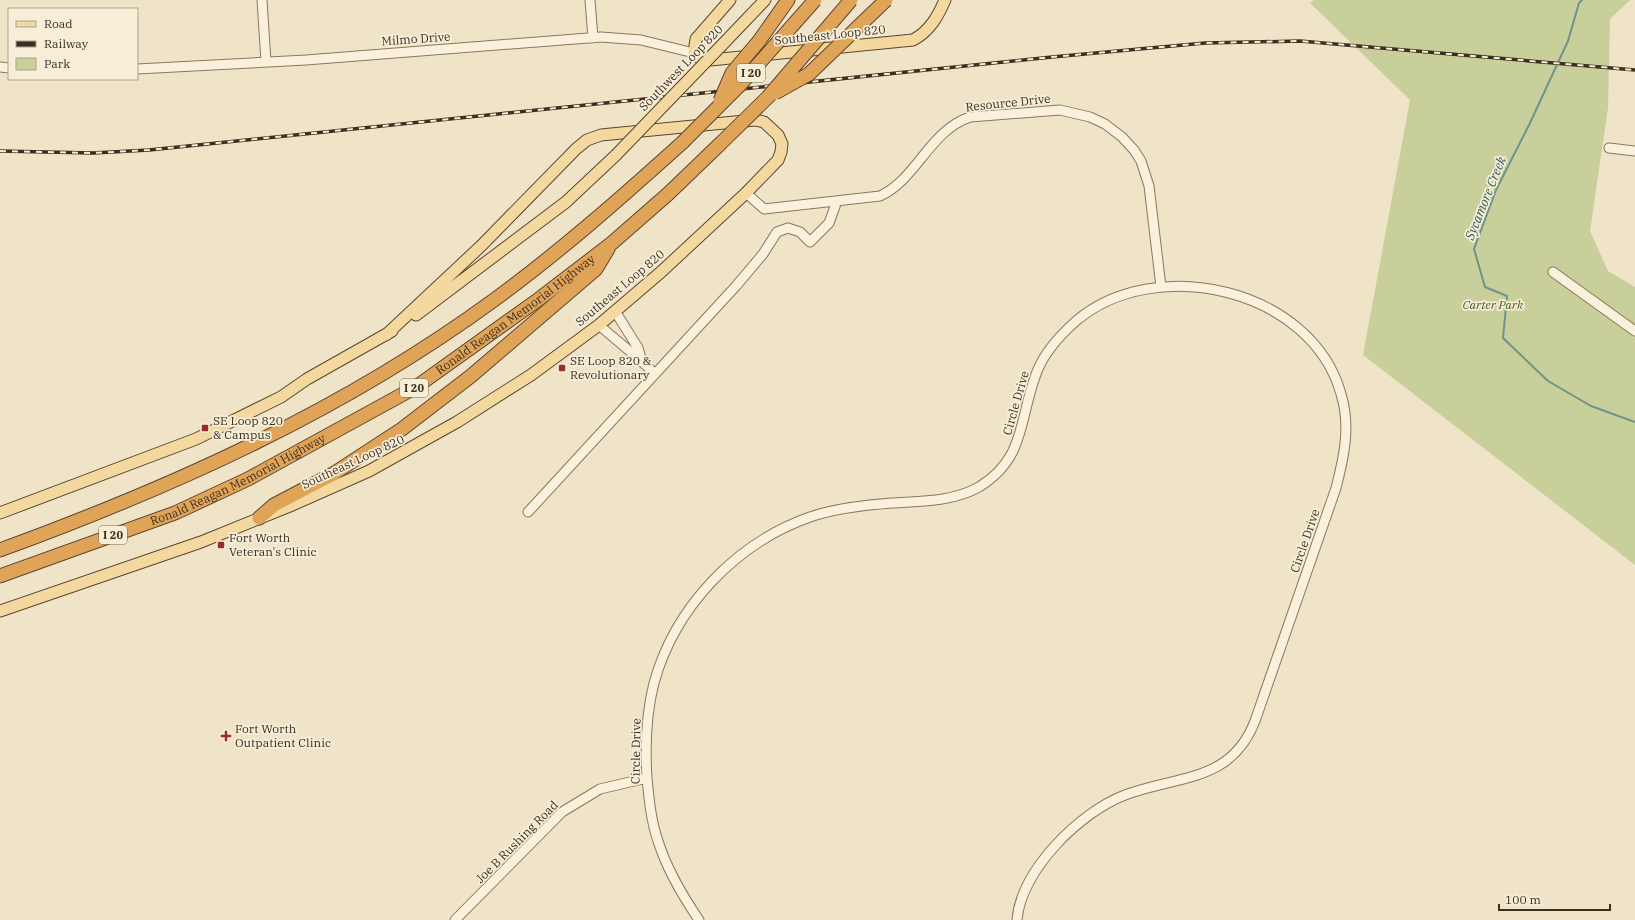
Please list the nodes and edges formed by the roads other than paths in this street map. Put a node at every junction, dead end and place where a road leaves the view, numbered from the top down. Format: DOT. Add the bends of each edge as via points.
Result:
graph roads {
  1 [pos="262,0"];
  2 [pos="590,0"];
  3 [pos="730,0"];
  4 [pos="765,0"];
  5 [pos="788,0"];
  6 [pos="815,0"];
  7 [pos="851,0"];
  8 [pos="886,0"];
  9 [pos="945,0"];
  10 [pos="593,38"];
  11 [pos="694,52"];
  12 [pos="266,62"];
  13 [pos="138,69"];
  14 [pos="768,97"];
  15 [pos="715,110"];
  16 [pos="1609,148"];
  17 [pos="1635,151"];
  18 [pos="616,155"];
  19 [pos="746,193"];
  20 [pos="837,201"];
  21 [pos="612,243"];
  22 [pos="1553,272"];
  23 [pos="1161,287"];
  24 [pos="615,311"];
  25 [pos="599,325"];
  26 [pos="1635,331"];
  27 [pos="386,335"];
  28 [pos="642,361"];
  29 [pos="655,374"];
  30 [pos="528,512"];
  31 [pos="0,513"];
  32 [pos="259,518"];
  33 [pos="2,549"];
  34 [pos="0,576"];
  35 [pos="0,611"];
  36 [pos="647,778"];
  37 [pos="455,920"];
  38 [pos="699,920"];
  39 [pos="1017,920"];
  1 -- 12 [label="street"];
  2 -- 10 [label="street"];
  3 -- 11 [label="main road" via="696,39"];
  4 -- 18 [label="main road, Southwest Loop 820, bridge"];
  5 -- 15 [label="highway, bridge" via="732,73"];
  6 -- 15 [label="highway, Ronald Reagan Memorial Highway / I 20, bridge"];
  7 -- 14 [label="highway, Ronald Reagan Memorial Highway / I 20, bridge"];
  8 -- 14 [label="highway, bridge" via="809,74"];
  9 -- 11 [label="main road, Southeast Loop 820" via="937,17 914,40 710,60 698,57"];
  10 -- 11 [label="street, Milmo Drive" via="627,38"];
  10 -- 12 [label="street, Milmo Drive"];
  12 -- 13 [label="street, Milmo Drive"];
  14 -- 21 [label="highway, Ronald Reagan Memorial Highway / I 20, bridge" via="668,194"];
  15 -- 33 [label="highway, Ronald Reagan Memorial Highway / I 20, bridge" via="616,203 521,280 387,371 294,424 236,453 143,495"];
  16 -- 17 [label="street"];
  18 -- 27 [label="main road, Southeast Loop 820" via="566,202 433,303"];
  19 -- 20 [label="street, Resource Drive" via="764,209"];
  19 -- 24 [label="main road, Southeast Loop 820"];
  19 -- 27 [label="main road, Southeast Loop 820" via="778,160 781,152 782,144 778,135 764,122 745,121 601,135 576,149 481,246"];
  20 -- 23 [label="street, Resource Drive" via="880,196 889,192 942,134 958,121 1060,110 1075,113 1105,124 1122,137 1141,161 1149,186"];
  20 -- 29 [label="street" via="829,223 810,242 800,232 788,228 777,232 763,254 736,286"];
  21 -- 32 [label="highway" via="596,269 436,403 366,453 333,474 274,505"];
  21 -- 34 [label="highway, Ronald Reagan Memorial Highway / I 20" via="416,387 248,480 175,513"];
  22 -- 26 [label="street"];
  23 -- 36 [label="street, Circle Drive" via="1118,297 1095,308 1076,320 1062,335 1049,350 1035,377 1015,449 997,473 982,485 941,500 864,505 813,516 754,545 720,573 679,624 661,662 649,708"];
  23 -- 39 [label="street, Circle Drive" via="1194,287 1240,296 1264,305 1299,328 1325,358 1341,392 1346,426 1341,467 1255,721 1244,743 1223,764 1208,772 1124,795 1080,824 1042,860 1021,899"];
  24 -- 25 [label="main road, Southeast Loop 820"];
  24 -- 28 [label="street" via="638,348"];
  25 -- 28 [label="street"];
  25 -- 32 [label="main road, Southeast Loop 820" via="531,376 402,454 362,475"];
  27 -- 31 [label="main road, Southeast Loop 820" via="281,397 196,440"];
  28 -- 29 [label="street"];
  29 -- 30 [label="street"];
  32 -- 35 [label="main road, Southeast Loop 820" via="185,548"];
  36 -- 37 [label="street, Joe B Rushing Road" via="600,789 562,812"];
  36 -- 38 [label="street, Circle Drive" via="652,816 662,855 676,884"];
}
